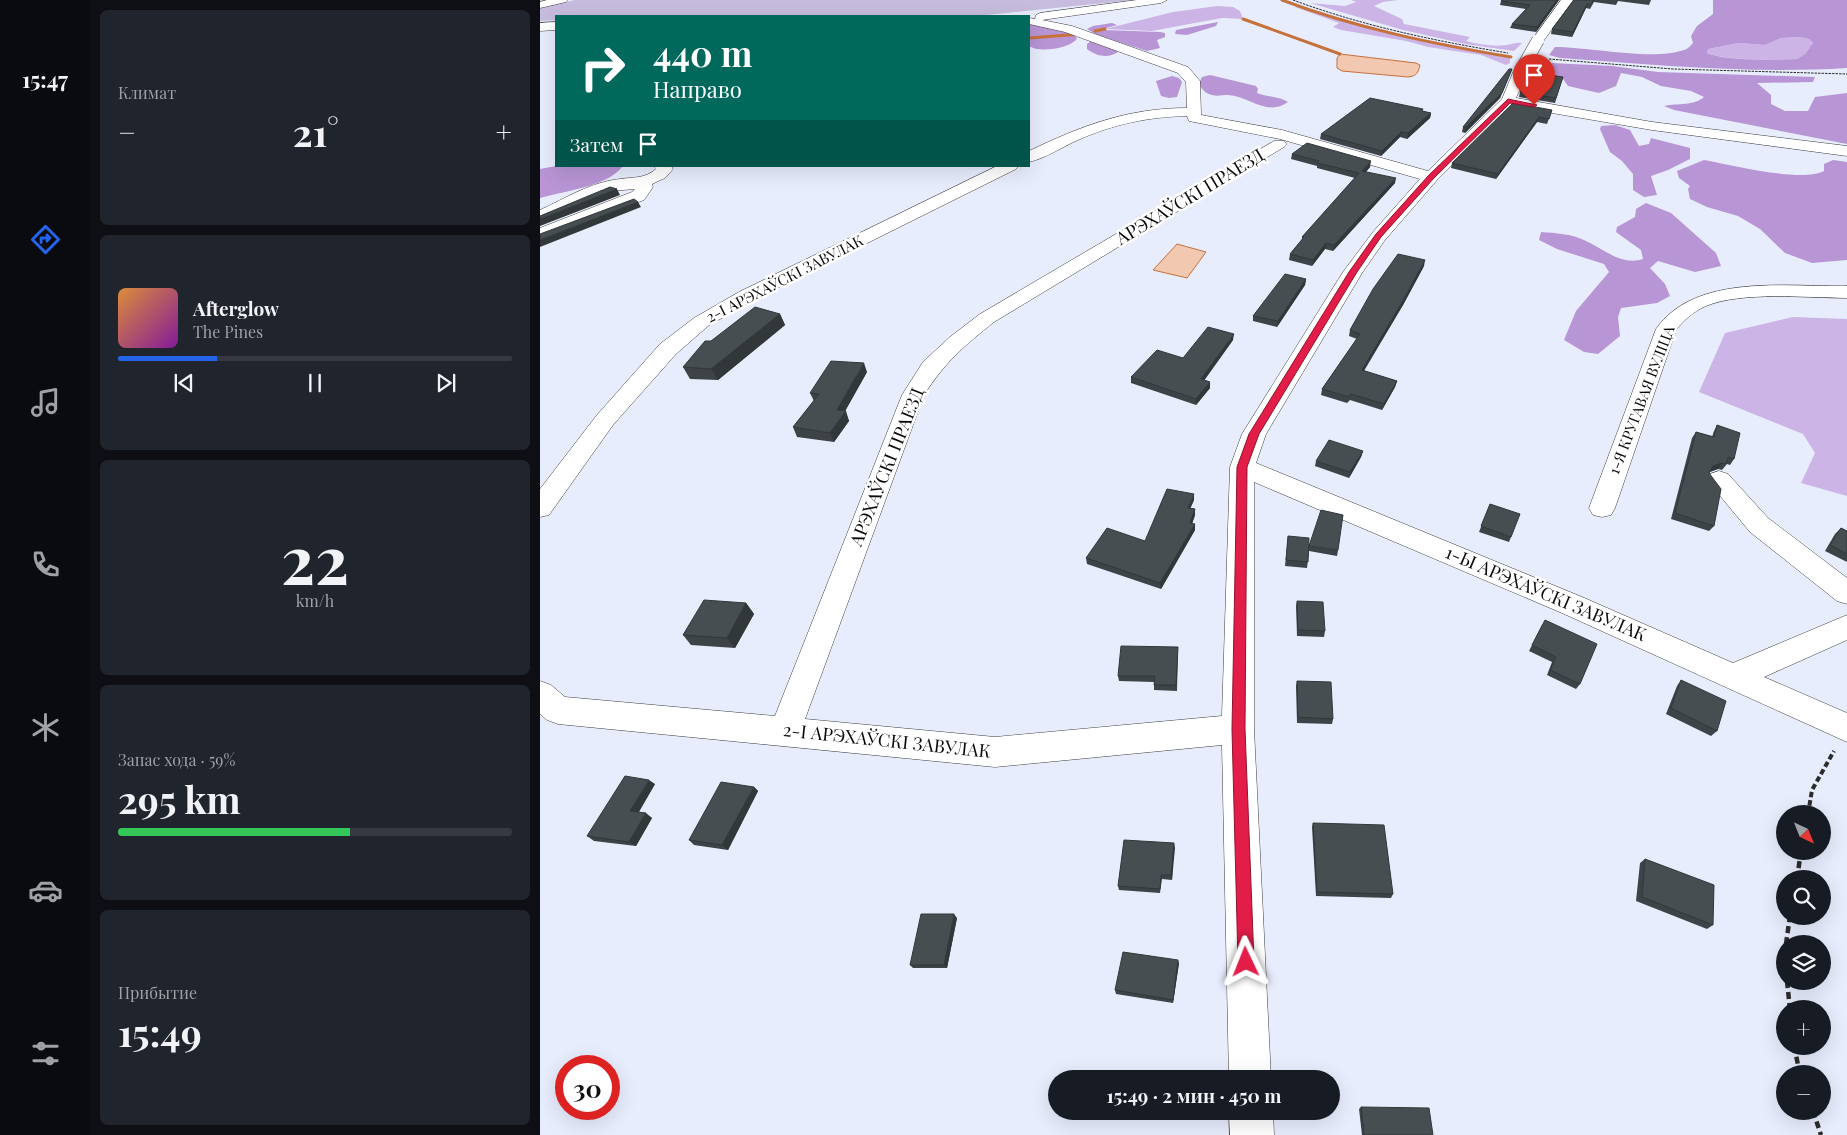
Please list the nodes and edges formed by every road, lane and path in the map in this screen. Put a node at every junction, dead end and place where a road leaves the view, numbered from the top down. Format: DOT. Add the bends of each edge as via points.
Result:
graph roads {
  1 [pos="562,0"];
  2 [pos="1161,0"];
  3 [pos="1293,0"];
  4 [pos="1567,0"];
  5 [pos="540,5"];
  6 [pos="1030,19"];
  7 [pos="1030,19"];
  8 [pos="555,26"];
  9 [pos="540,27"];
  10 [pos="1524,60"];
  11 [pos="1847,74"];
  12 [pos="1508,101"];
  13 [pos="1195,112"];
  14 [pos="1279,144"];
  15 [pos="1847,151"];
  16 [pos="1030,157"];
  17 [pos="663,167"];
  18 [pos="1008,167"];
  19 [pos="626,169"];
  20 [pos="1431,177"];
  21 [pos="639,184"];
  22 [pos="598,189"];
  23 [pos="540,200"];
  24 [pos="540,216"];
  25 [pos="540,234"];
  26 [pos="1847,292"];
  27 [pos="1242,467"];
  28 [pos="1719,480"];
  29 [pos="540,508"];
  30 [pos="1602,508"];
  31 [pos="1847,593"];
  32 [pos="1847,627"];
  33 [pos="1734,676"];
  34 [pos="540,694"];
  35 [pos="1238,729"];
  36 [pos="785,731"];
  37 [pos="1843,736"];
  38 [pos="1810,805"];
  39 [pos="1250,1070"];
  40 [pos="1251,1120"];
  41 [pos="1816,1120"];
  42 [pos="1252,1135"];
  43 [pos="1821,1135"];
  1 -- 5 [label="street"];
  2 -- 6 [label="street"];
  3 -- 10 [label="path" via="1360,22"];
  4 -- 10 [label="street, bridge"];
  7 -- 13 [label="street" via="1068,29 1183,70 1193,81"];
  8 -- 9 [label="street"];
  10 -- 11 [label="path" via="1673,69"];
  10 -- 12 [label="street"];
  12 -- 15 [label="street" via="1652,126"];
  12 -- 20 [label="street"];
  13 -- 16 [label="street" via="1146,114 1114,121"];
  13 -- 20 [label="street" via="1194,118 1282,135"];
  14 -- 36 [label="street, АРЭХАЎСКІ ПРАЕЗД" via="987,318 931,367 913,395"];
  17 -- 21 [label="street" via="665,169 659,175"];
  18 -- 29 [label="street, 2-І АРЭХАЎСКІ ЗАВУЛАК" via="746,296 701,322 668,349 605,420"];
  19 -- 22 [label="street"];
  20 -- 27 [label="street" via="1379,236 1353,272 1254,434"];
  21 -- 22 [label="street" via="626,182"];
  21 -- 25 [label="street" via="645,187 638,196"];
  22 -- 23 [label="street"];
  22 -- 24 [label="street"];
  26 -- 30 [label="street, 1-Я КРУГАВАЯ ВУЛІЦА" via="1745,294 1705,300 1674,318 1666,329"];
  27 -- 33 [label="street, 1-Ы АРЭХАЎСКІ ЗАВУЛАК"];
  27 -- 35 [label="street"];
  28 -- 31 [label="street" via="1759,525"];
  32 -- 33 [label="street"];
  33 -- 37 [label="street, 1-Ы АРЭХАЎСКІ ЗАВУЛАК"];
  34 -- 36 [label="street, 2-І АРЭХАЎСКІ ЗАВУЛАК" via="558,710"];
  35 -- 36 [label="street, 2-І АРЭХАЎСКІ ЗАВУЛАК" via="995,752"];
  35 -- 39 [label="street"];
  37 -- 38 [label="path" via="1812,790"];
  40 -- 42 [label="street"];
  41 -- 43 [label="path"];
}
